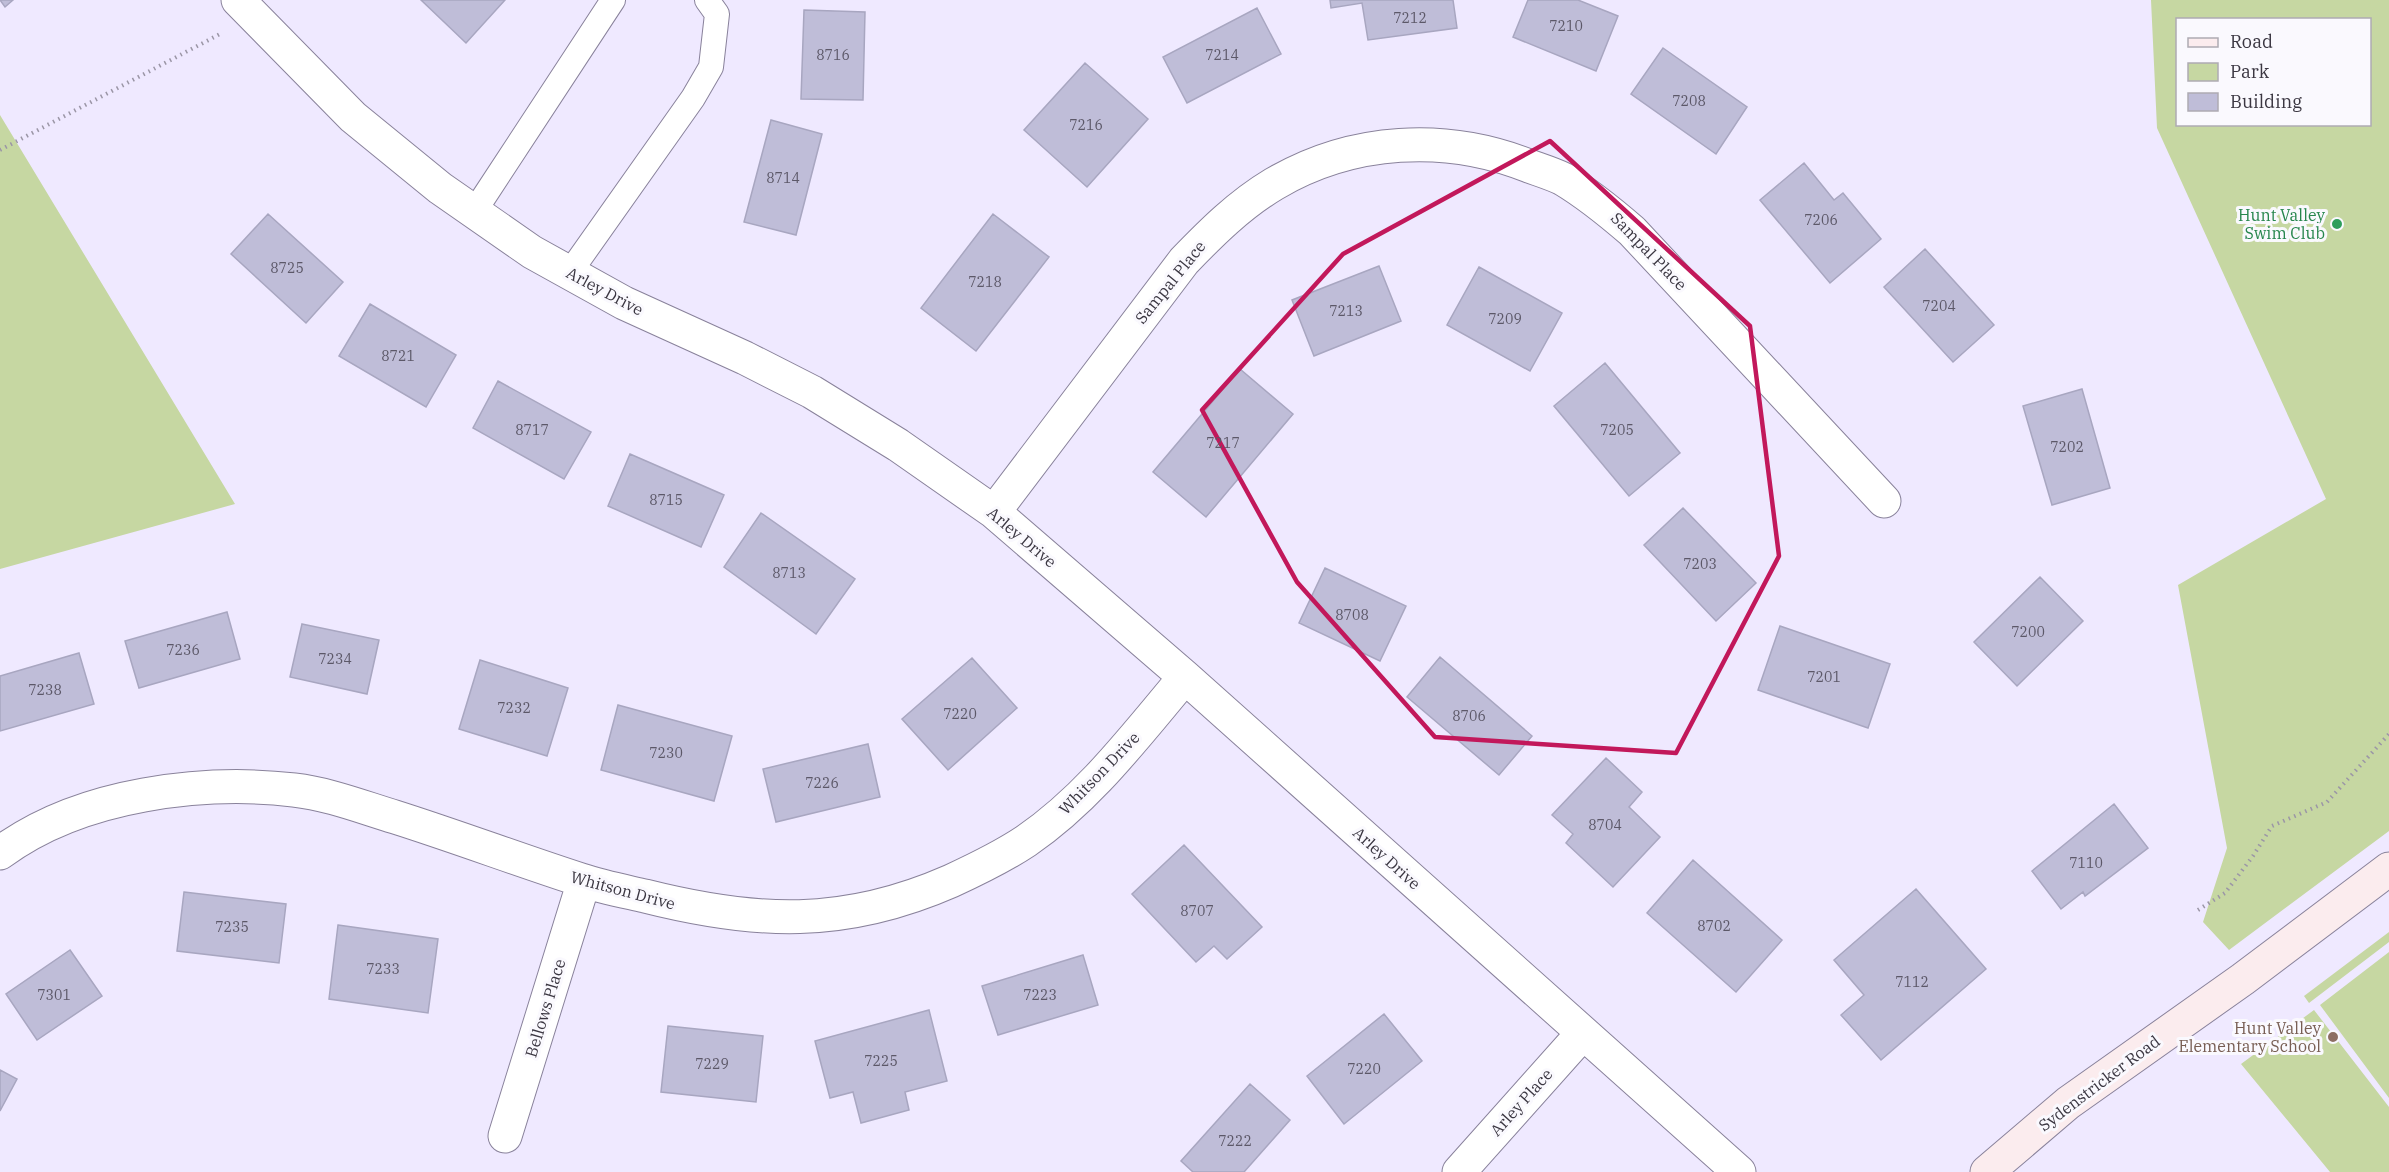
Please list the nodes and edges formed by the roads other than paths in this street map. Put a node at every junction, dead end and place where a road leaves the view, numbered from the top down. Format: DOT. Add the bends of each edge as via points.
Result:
graph roads {
  1 [pos="613,0"];
  2 [pos="708,0"];
  3 [pos="245,9"];
  4 [pos="474,212"];
  5 [pos="570,272"];
  6 [pos="1884,501"];
  7 [pos="994,512"];
  8 [pos="1185,677"];
  9 [pos="0,853"];
  10 [pos="2389,869"];
  11 [pos="584,881"];
  12 [pos="1583,1033"];
  13 [pos="505,1136"];
  14 [pos="1460,1172"];
  15 [pos="1739,1172"];
  16 [pos="1987,1172"];
  1 -- 4 [label="lane"];
  2 -- 5 [label="lane" via="717,14 711,68"];
  3 -- 4 [label="street, Arley Drive" via="353,117"];
  4 -- 5 [label="street, Arley Drive" via="532,252"];
  5 -- 7 [label="street, Arley Drive" via="624,303 812,392 898,445"];
  6 -- 7 [label="street, Sampal Place" via="1632,231 1605,207 1561,178 1499,154 1426,144 1374,148 1323,162 1274,184 1237,210 1184,261"];
  7 -- 8 [label="street, Arley Drive"];
  8 -- 11 [label="street, Whitson Drive" via="1110,766 1066,810 983,867 914,897 841,914 760,917 690,908"];
  8 -- 12 [label="street, Arley Drive"];
  9 -- 11 [label="street, Whitson Drive" via="42,827 112,801 178,788 245,786 297,790 338,799"];
  10 -- 16 [label="main road, Sydenstricker Road" via="2068,1103"];
  11 -- 13 [label="street, Bellows Place"];
  12 -- 14 [label="street, Arley Place"];
  12 -- 15 [label="street, Arley Drive"];
}
